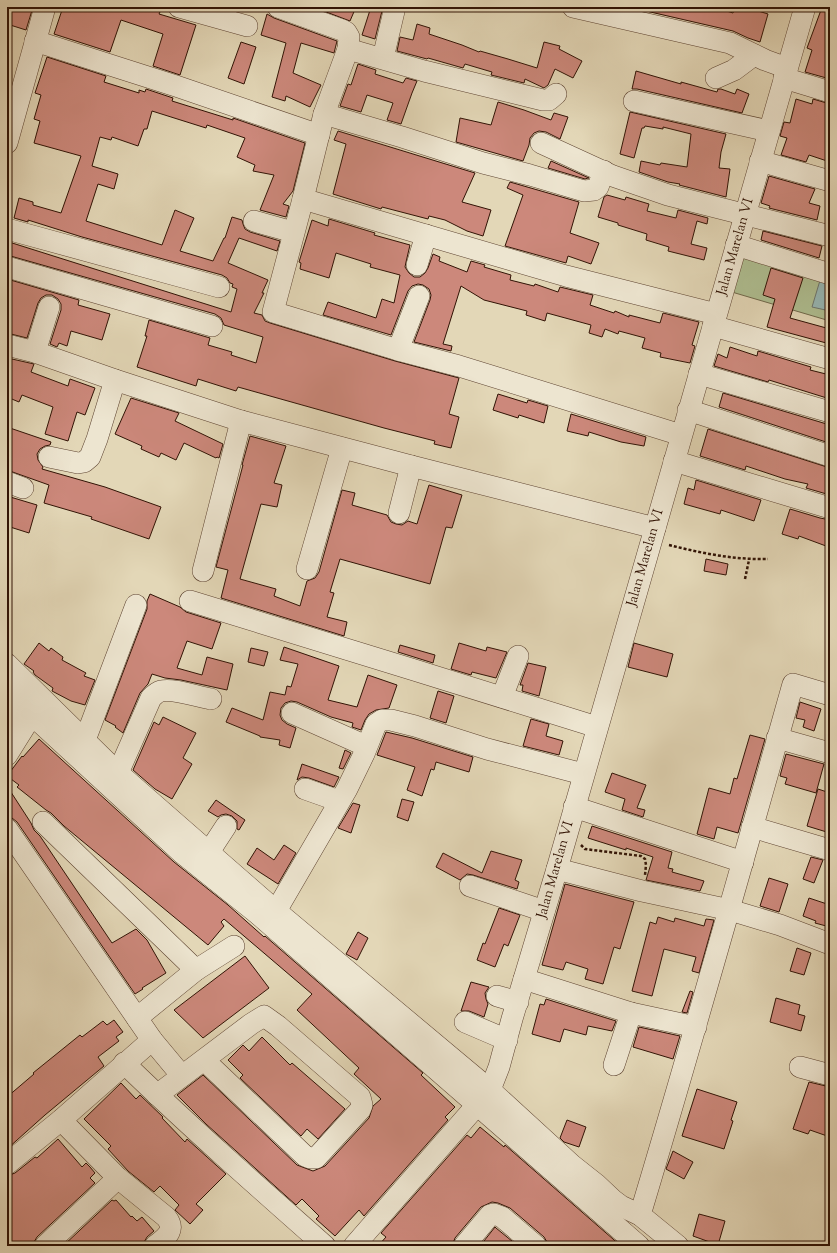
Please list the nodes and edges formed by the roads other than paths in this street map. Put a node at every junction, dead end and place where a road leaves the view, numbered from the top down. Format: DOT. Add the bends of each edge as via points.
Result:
graph roads {
  1 [pos="45,7"];
  2 [pos="180,7"];
  3 [pos="278,7"];
  4 [pos="395,7"];
  5 [pos="573,7"];
  6 [pos="805,7"];
  7 [pos="247,26"];
  8 [pos="35,41"];
  9 [pos="348,49"];
  10 [pos="754,55"];
  11 [pos="383,58"];
  12 [pos="786,73"];
  13 [pos="716,78"];
  14 [pos="830,92"];
  15 [pos="556,94"];
  16 [pos="634,101"];
  17 [pos="324,114"];
  18 [pos="769,131"];
  19 [pos="9,132"];
  20 [pos="319,135"];
  21 [pos="541,143"];
  22 [pos="760,161"];
  23 [pos="604,171"];
  24 [pos="830,180"];
  25 [pos="303,199"];
  26 [pos="745,214"];
  27 [pos="254,221"];
  28 [pos="7,229"];
  29 [pos="293,232"];
  30 [pos="426,235"];
  31 [pos="830,236"];
  32 [pos="736,245"];
  33 [pos="417,265"];
  34 [pos="7,267"];
  35 [pos="830,274"];
  36 [pos="219,287"];
  37 [pos="419,296"];
  38 [pos="49,307"];
  39 [pos="715,320"];
  40 [pos="212,326"];
  41 [pos="7,345"];
  42 [pos="398,350"];
  43 [pos="35,352"];
  44 [pos="830,359"];
  45 [pos="699,374"];
  46 [pos="115,380"];
  47 [pos="688,410"];
  48 [pos="830,412"];
  49 [pos="241,420"];
  50 [pos="681,435"];
  51 [pos="342,448"];
  52 [pos="830,456"];
  53 [pos="50,457"];
  54 [pos="674,461"];
  55 [pos="411,466"];
  56 [pos="830,508"];
  57 [pos="399,513"];
  58 [pos="653,535"];
  59 [pos="308,569"];
  60 [pos="203,571"];
  61 [pos="190,601"];
  62 [pos="136,605"];
  63 [pos="518,656"];
  64 [pos="7,664"];
  65 [pos="7,685"];
  66 [pos="830,695"];
  67 [pos="502,696"];
  68 [pos="211,699"];
  69 [pos="292,713"];
  70 [pos="597,727"];
  71 [pos="7,734"];
  72 [pos="777,738"];
  73 [pos="85,740"];
  74 [pos="366,746"];
  75 [pos="830,753"];
  76 [pos="7,755"];
  77 [pos="118,773"];
  78 [pos="584,774"];
  79 [pos="305,789"];
  80 [pos="339,801"];
  81 [pos="574,807"];
  82 [pos="43,822"];
  83 [pos="226,826"];
  84 [pos="752,827"];
  85 [pos="7,829"];
  86 [pos="830,850"];
  87 [pos="209,852"];
  88 [pos="742,862"];
  89 [pos="557,869"];
  90 [pos="470,886"];
  91 [pos="730,910"];
  92 [pos="276,911"];
  93 [pos="544,911"];
  94 [pos="830,944"];
  95 [pos="234,946"];
  96 [pos="196,970"];
  97 [pos="524,979"];
  98 [pos="497,996"];
  99 [pos="518,1002"];
  100 [pos="632,1013"];
  101 [pos="137,1018"];
  102 [pos="465,1022"];
  103 [pos="696,1027"];
  104 [pos="152,1040"];
  105 [pos="507,1040"];
  106 [pos="204,1060"];
  107 [pos="124,1063"];
  108 [pos="614,1065"];
  109 [pos="800,1067"];
  110 [pos="830,1075"];
  111 [pos="182,1076"];
  112 [pos="157,1094"];
  113 [pos="483,1098"];
  114 [pos="61,1120"];
  115 [pos="7,1164"];
  116 [pos="118,1178"];
  117 [pos="640,1215"];
  118 [pos="45,1246"];
  119 [pos="155,1246"];
  120 [pos="325,1246"];
  121 [pos="354,1246"];
  122 [pos="464,1246"];
  123 [pos="536,1246"];
  124 [pos="639,1246"];
  125 [pos="678,1246"];
  1 -- 8 [label="street"];
  2 -- 7 [label="street"];
  3 -- 9 [label="street" via="346,32 349,37"];
  4 -- 11 [label="street"];
  5 -- 10 [label="street" via="730,43"];
  6 -- 12 [label="street, Jalan Marelan VI"];
  8 -- 19 [label="street"];
  8 -- 20 [label="street"];
  9 -- 11 [label="street"];
  9 -- 17 [label="street"];
  10 -- 12 [label="street"];
  10 -- 13 [label="street" via="734,70"];
  11 -- 15 [label="street" via="424,71 543,100 549,100"];
  12 -- 14 [label="street"];
  12 -- 18 [label="street, Jalan Marelan VI"];
  16 -- 18 [label="street"];
  17 -- 20 [label="street"];
  17 -- 23 [label="street" via="584,191 598,187"];
  18 -- 22 [label="street, Jalan Marelan VI"];
  20 -- 25 [label="street"];
  21 -- 23 [label="street"];
  22 -- 24 [label="street"];
  22 -- 26 [label="street, Jalan Marelan VI"];
  23 -- 26 [label="street" via="668,195"];
  25 -- 29 [label="street"];
  25 -- 30 [label="street"];
  26 -- 31 [label="street"];
  26 -- 32 [label="street, Jalan Marelan VI"];
  27 -- 29 [label="street"];
  28 -- 36 [label="street"];
  29 -- 42 [label="street" via="292,245 273,312"];
  30 -- 33 [label="street"];
  30 -- 39 [label="street"];
  32 -- 35 [label="street"];
  32 -- 39 [label="street, Jalan Marelan VI"];
  34 -- 40 [label="street"];
  37 -- 42 [label="street"];
  38 -- 43 [label="street"];
  39 -- 44 [label="street"];
  39 -- 45 [label="street, Jalan Marelan VI"];
  41 -- 43 [label="street"];
  42 -- 50 [label="street" via="459,366"];
  43 -- 46 [label="street"];
  45 -- 47 [label="street, Jalan Marelan VI"];
  45 -- 48 [label="street"];
  46 -- 49 [label="street"];
  46 -- 53 [label="street" via="90,457 78,463"];
  47 -- 50 [label="street, Jalan Marelan VI"];
  47 -- 52 [label="street"];
  49 -- 51 [label="street"];
  49 -- 60 [label="street"];
  50 -- 54 [label="street, Jalan Marelan VI"];
  51 -- 55 [label="street"];
  51 -- 59 [label="street"];
  54 -- 56 [label="street"];
  54 -- 58 [label="street, Jalan Marelan VI"];
  55 -- 57 [label="street"];
  55 -- 58 [label="street"];
  58 -- 70 [label="street, Jalan Marelan VI"];
  61 -- 67 [label="street"];
  62 -- 73 [label="street"];
  63 -- 67 [label="street"];
  64 -- 73 [label="street"];
  65 -- 71 [label="street" via="25,708"];
  66 -- 72 [label="street" via="793,684"];
  67 -- 70 [label="street"];
  68 -- 77 [label="street" via="174,691 163,690 156,693 151,698"];
  69 -- 74 [label="street"];
  70 -- 78 [label="street, Jalan Marelan VI"];
  72 -- 75 [label="street"];
  72 -- 84 [label="street"];
  73 -- 77 [label="street"];
  74 -- 78 [label="street" via="376,724 382,720 391,720 487,749"];
  74 -- 80 [label="street"];
  76 -- 113 [label="street" via="32,715 182,853"];
  77 -- 87 [label="street"];
  78 -- 81 [label="street, Jalan Marelan VI"];
  79 -- 80 [label="street"];
  80 -- 92 [label="street"];
  81 -- 88 [label="street"];
  81 -- 89 [label="street, Jalan Marelan VI"];
  82 -- 96 [label="street"];
  83 -- 87 [label="street"];
  84 -- 86 [label="street"];
  84 -- 88 [label="street"];
  85 -- 101 [label="street"];
  87 -- 92 [label="street"];
  88 -- 91 [label="street"];
  89 -- 91 [label="street"];
  89 -- 93 [label="street, Jalan Marelan VI"];
  90 -- 93 [label="street"];
  91 -- 94 [label="street"];
  91 -- 103 [label="street"];
  92 -- 113 [label="street"];
  93 -- 97 [label="street, Jalan Marelan VI"];
  95 -- 96 [label="street"];
  96 -- 101 [label="street"];
  97 -- 99 [label="street, Jalan Marelan VI"];
  97 -- 100 [label="street"];
  98 -- 99 [label="street"];
  99 -- 105 [label="street, Jalan Marelan VI"];
  100 -- 103 [label="street"];
  100 -- 108 [label="street"];
  101 -- 104 [label="street"];
  102 -- 105 [label="street"];
  103 -- 117 [label="street"];
  104 -- 107 [label="street"];
  104 -- 111 [label="street"];
  105 -- 113 [label="street, Jalan Marelan VI" via="499,1067"];
  106 -- 106 [label="street" via="310,1158 316,1158 362,1105 360,1097 264,1016"];
  106 -- 111 [label="street"];
  107 -- 112 [label="street"];
  107 -- 114 [label="street"];
  109 -- 110 [label="street"];
  111 -- 112 [label="street"];
  112 -- 120 [label="street"];
  113 -- 117 [label="street" via="572,1165 621,1206"];
  113 -- 121 [label="street, Jalan Marelan VI"];
  113 -- 124 [label="street"];
  114 -- 115 [label="street"];
  114 -- 116 [label="street"];
  116 -- 118 [label="street"];
  116 -- 119 [label="street" via="170,1222 168,1236"];
  117 -- 125 [label="street"];
  122 -- 123 [label="street" via="494,1214 502,1217"];
}
